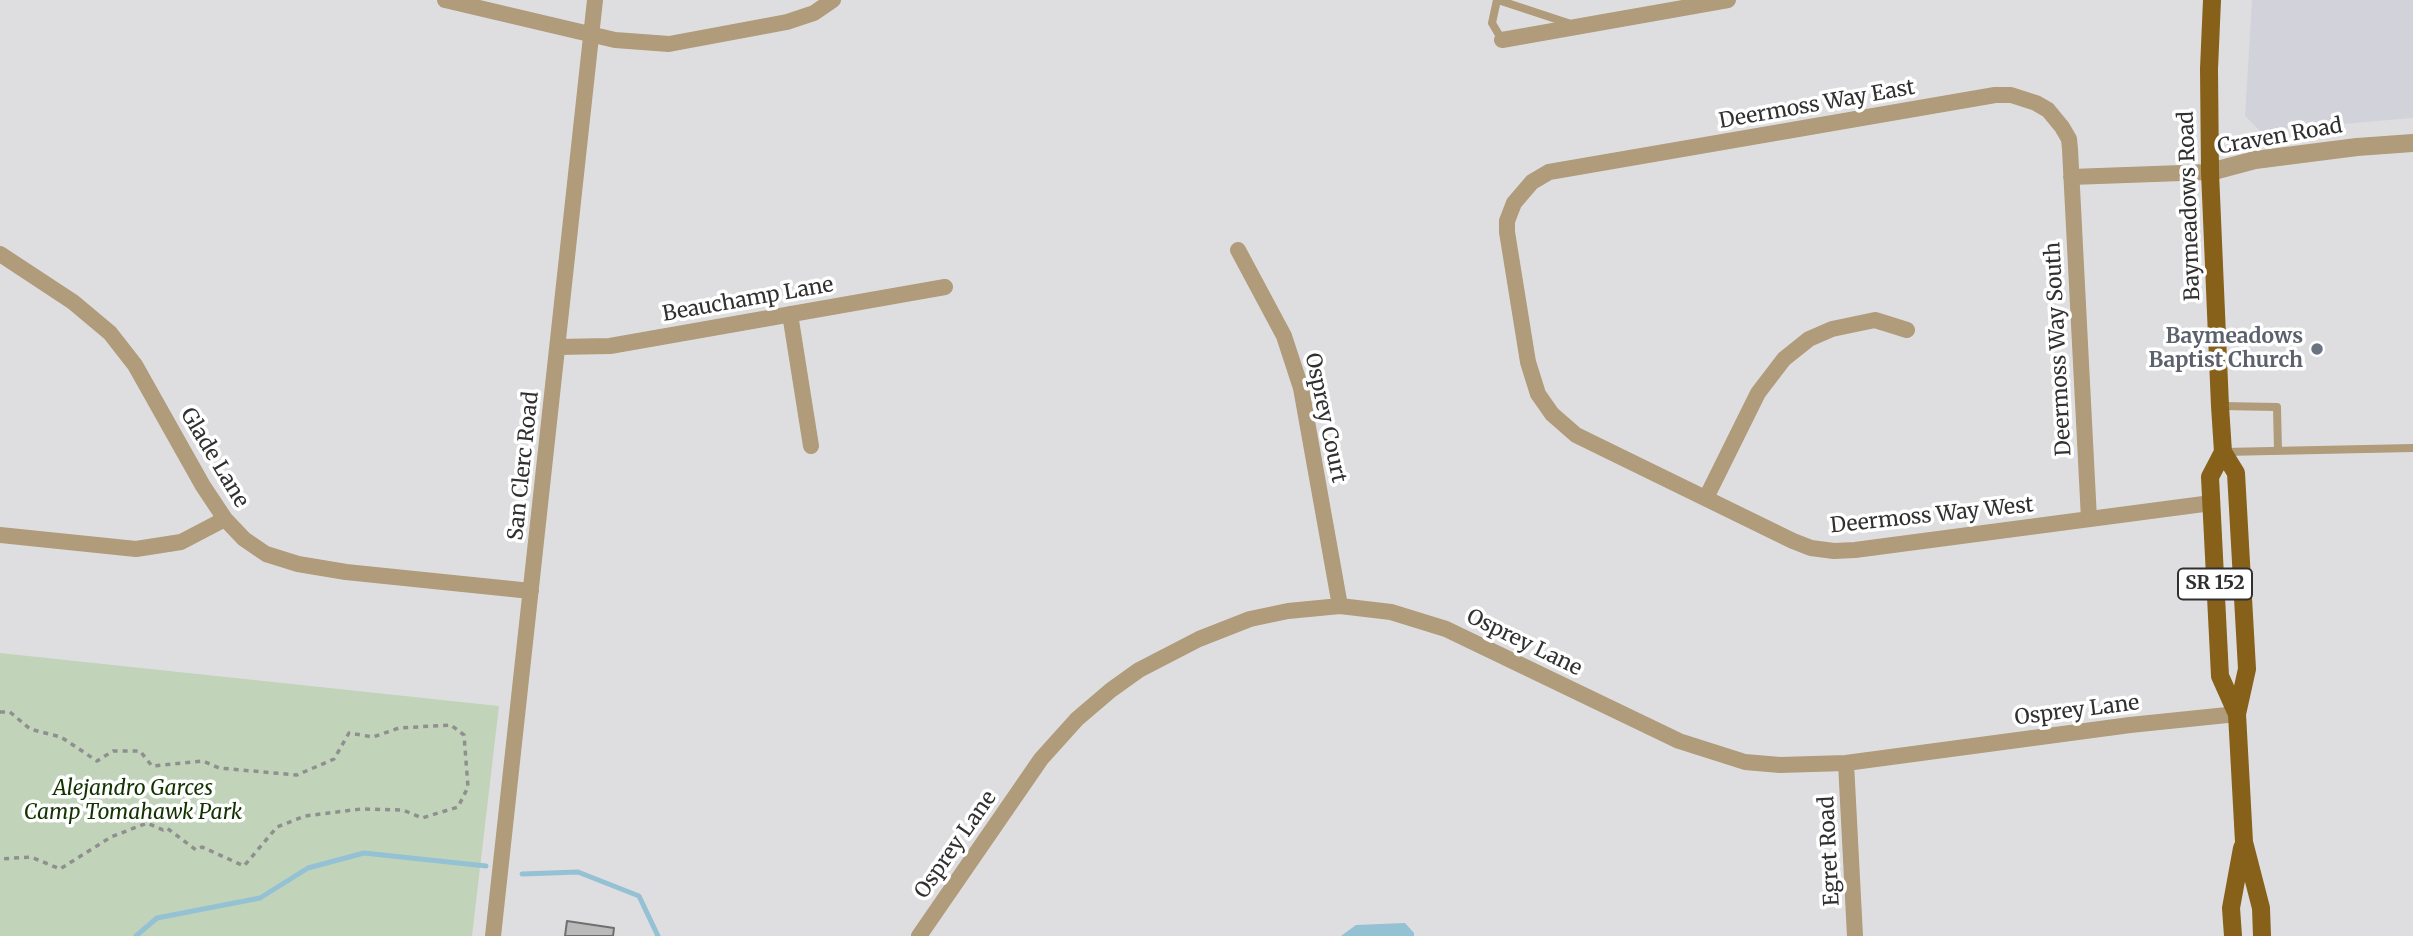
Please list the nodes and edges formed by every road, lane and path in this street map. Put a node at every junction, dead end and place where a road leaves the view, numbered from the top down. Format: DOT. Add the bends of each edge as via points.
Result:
graph roads {
  1 [pos="445,0"];
  2 [pos="595,0"];
  3 [pos="833,0"];
  4 [pos="1497,0"];
  5 [pos="1728,0"];
  6 [pos="2211,0"];
  7 [pos="1691,3"];
  8 [pos="1579,26"];
  9 [pos="590,34"];
  10 [pos="1502,40"];
  11 [pos="2413,144"];
  12 [pos="2210,172"];
  13 [pos="2071,177"];
  14 [pos="1522,191"];
  15 [pos="1238,250"];
  16 [pos="0,254"];
  17 [pos="945,287"];
  18 [pos="790,314"];
  19 [pos="1907,330"];
  20 [pos="558,347"];
  21 [pos="2220,406"];
  22 [pos="811,446"];
  23 [pos="2413,448"];
  24 [pos="2278,451"];
  25 [pos="2223,453"];
  26 [pos="1706,498"];
  27 [pos="2211,503"];
  28 [pos="225,519"];
  29 [pos="2089,519"];
  30 [pos="0,535"];
  31 [pos="531,591"];
  32 [pos="1340,606"];
  33 [pos="0,712"];
  34 [pos="2237,714"];
  35 [pos="1846,763"];
  36 [pos="2244,842"];
  37 [pos="0,859"];
  38 [pos="493,936"];
  39 [pos="919,936"];
  40 [pos="1855,936"];
  41 [pos="2233,936"];
  42 [pos="2262,936"];
  1 -- 9 [label="street"];
  2 -- 9 [label="street, San Clerc Road"];
  3 -- 9 [label="street" via="814,13 787,22 669,44"];
  4 -- 8 [label="lane"];
  4 -- 10 [label="lane" via="1492,23"];
  5 -- 7 [label="street"];
  6 -- 12 [label="main road, Baymeadows Road / SR 152"];
  7 -- 8 [label="street"];
  8 -- 10 [label="street"];
  9 -- 20 [label="street, San Clerc Road"];
  11 -- 12 [label="street, Craven Road" via="2255,160"];
  12 -- 13 [label="street, Craven Road"];
  12 -- 21 [label="main road, Baymeadows Road / SR 152"];
  13 -- 14 [label="street, Deermoss Way East" via="2069,139 2054,117 2025,98 1995,95 1549,172"];
  13 -- 29 [label="street, Deermoss Way South"];
  14 -- 26 [label="street, Deermoss Way West" via="1507,221 1507,232 1528,362 1538,394 1576,435"];
  15 -- 32 [label="street, Osprey Court" via="1284,336 1301,388"];
  16 -- 28 [label="street, Glade Lane" via="92,316 118,342"];
  17 -- 18 [label="street, Beauchamp Lane"];
  18 -- 20 [label="street, Beauchamp Lane" via="610,346"];
  18 -- 22 [label="street"];
  19 -- 26 [label="street" via="1875,320 1832,329 1784,359 1758,393"];
  20 -- 31 [label="street, San Clerc Road"];
  21 -- 24 [label="lane" via="2277,407"];
  21 -- 25 [label="main road, Baymeadows Road / SR 152"];
  23 -- 24 [label="lane"];
  24 -- 25 [label="lane"];
  25 -- 27 [label="main road, Baymeadows Road / SR 152" via="2210,477"];
  25 -- 34 [label="main road, Baymeadows Road / SR 152" via="2236,473 2247,669"];
  26 -- 29 [label="street, Deermoss Way West" via="1793,541 1834,551"];
  27 -- 29 [label="street, Deermoss Way West"];
  27 -- 34 [label="main road, Baymeadows Road / SR 152" via="2220,676"];
  28 -- 30 [label="street" via="181,542 136,549"];
  28 -- 31 [label="street, Glade Lane" via="266,554 298,564"];
  31 -- 38 [label="street, San Clerc Road"];
  32 -- 35 [label="street, Osprey Lane" via="1391,612 1446,629 1711,753 1780,765"];
  32 -- 39 [label="street, Osprey Lane" via="1250,619 1199,639 1111,690 1041,759"];
  33 -- 37 [label="path" via="9,712 30,729 61,737 97,761 113,751 140,751 152,766 203,761 219,768 297,775 334,759 349,733 373,737 399,728 451,725 464,736 468,787 458,807 422,818 403,810 361,809 305,816 277,827 244,866 202,847 196,849 167,828 147,823 111,837 60,869 31,857"];
  34 -- 35 [label="street, Osprey Lane"];
  34 -- 36 [label="main road, Baymeadows Road / SR 152"];
  35 -- 40 [label="street, Egret Road"];
  36 -- 41 [label="main road, Baymeadows Road / SR 152" via="2231,908"];
  36 -- 42 [label="main road, Baymeadows Road" via="2261,908"];
}
